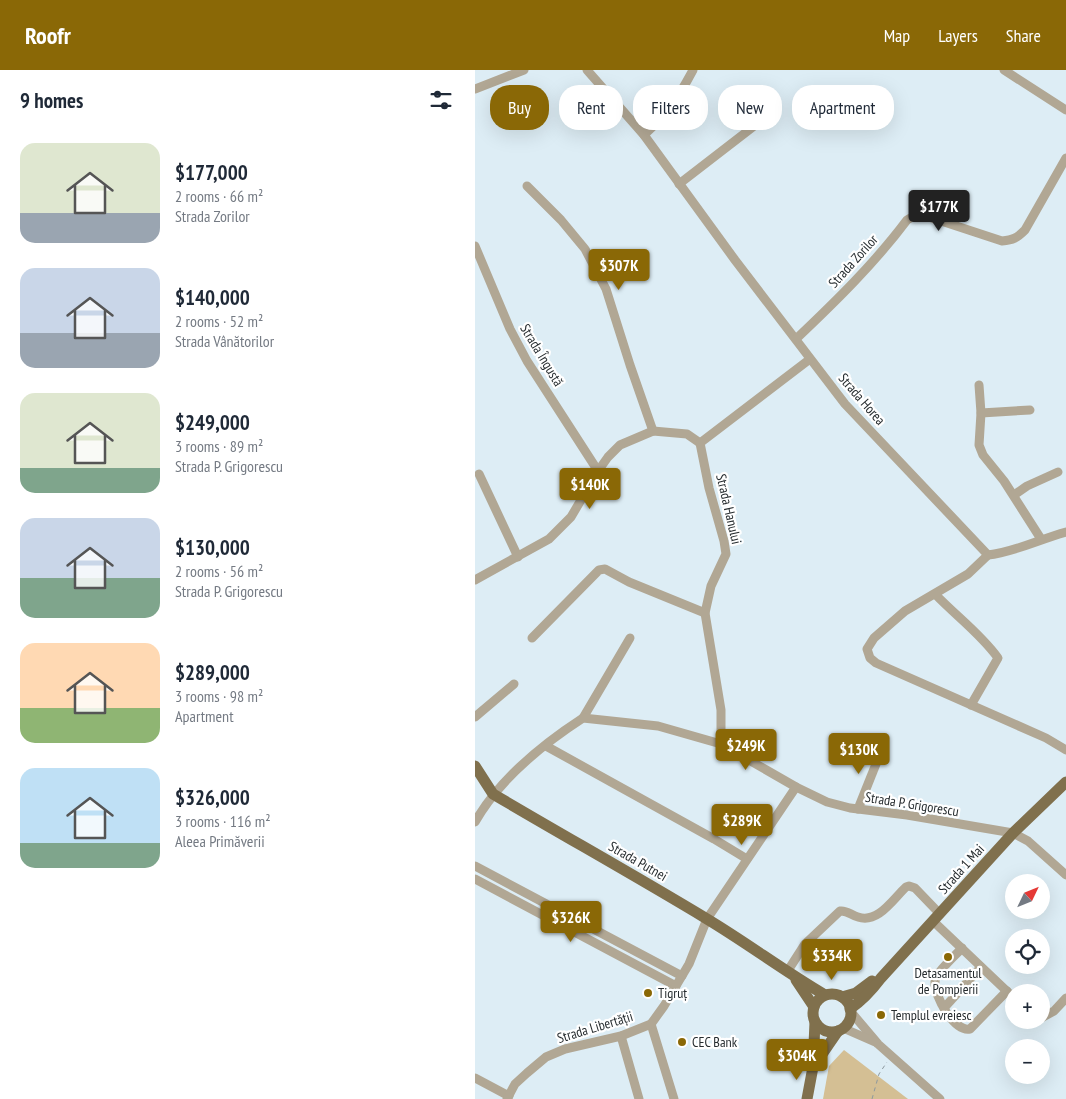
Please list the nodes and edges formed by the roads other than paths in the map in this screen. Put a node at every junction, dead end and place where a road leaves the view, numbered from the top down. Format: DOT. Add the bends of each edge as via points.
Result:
graph roads {
  1 [pos="524,70"];
  2 [pos="587,70"];
  3 [pos="693,70"];
  4 [pos="1004,70"];
  5 [pos="475,89"];
  6 [pos="1066,110"];
  7 [pos="749,130"];
  8 [pos="644,135"];
  9 [pos="1066,158"];
  10 [pos="679,184"];
  11 [pos="527,186"];
  12 [pos="475,246"];
  13 [pos="796,339"];
  14 [pos="810,359"];
  15 [pos="979,385"];
  16 [pos="1031,410"];
  17 [pos="981,413"];
  18 [pos="653,431"];
  19 [pos="700,444"];
  20 [pos="598,472"];
  21 [pos="1058,472"];
  22 [pos="479,474"];
  23 [pos="1014,495"];
  24 [pos="1066,532"];
  25 [pos="1041,539"];
  26 [pos="988,556"];
  27 [pos="518,557"];
  28 [pos="475,580"];
  29 [pos="935,594"];
  30 [pos="705,612"];
  31 [pos="532,638"];
  32 [pos="630,638"];
  33 [pos="514,684"];
  34 [pos="971,705"];
  35 [pos="475,717"];
  36 [pos="583,718"];
  37 [pos="721,744"];
  38 [pos="546,746"];
  39 [pos="882,748"];
  40 [pos="1066,750"];
  41 [pos="475,766"];
  42 [pos="1065,785"];
  43 [pos="797,787"];
  44 [pos="493,794"];
  45 [pos="858,809"];
  46 [pos="475,822"];
  47 [pos="1013,833"];
  48 [pos="747,859"];
  49 [pos="475,866"];
  50 [pos="1066,875"];
  51 [pos="475,879"];
  52 [pos="937,918"];
  53 [pos="707,919"];
  54 [pos="962,948"];
  55 [pos="981,967"];
  56 [pos="791,975"];
  57 [pos="682,976"];
  58 [pos="881,978"];
  59 [pos="676,986"];
  60 [pos="1005,990"];
  61 [pos="825,995"];
  62 [pos="842,997"];
  63 [pos="1066,998"];
  64 [pos="1005,999"];
  65 [pos="814,1007"];
  66 [pos="944,1008"];
  67 [pos="851,1011"];
  68 [pos="1050,1013"];
  69 [pos="815,1022"];
  70 [pos="651,1024"];
  71 [pos="841,1029"];
  72 [pos="621,1036"];
  73 [pos="878,1044"];
  74 [pos="813,1067"];
  75 [pos="475,1078"];
  76 [pos="508,1097"];
  77 [pos="639,1099"];
  78 [pos="674,1099"];
  79 [pos="807,1099"];
  80 [pos="940,1099"];
  1 -- 5 [label="street"];
  2 -- 8 [label="street, Strada Horea"];
  3 -- 8 [label="street" via="673,106"];
  4 -- 6 [label="street"];
  7 -- 10 [label="street"];
  8 -- 10 [label="street, Strada Horea"];
  9 -- 13 [label="street, Strada Zorilor" via="1018,237 1002,240 921,214 914,216 907,220 866,270"];
  10 -- 13 [label="street, Strada Horea"];
  11 -- 18 [label="street" via="585,249 606,289"];
  12 -- 20 [label="street, Strada Îngustă" via="510,330"];
  13 -- 14 [label="street, Strada Horea"];
  14 -- 19 [label="street"];
  14 -- 26 [label="street, Strada Horea" via="845,404"];
  15 -- 17 [label="street"];
  16 -- 17 [label="street"];
  17 -- 23 [label="street" via="979,445 983,455"];
  18 -- 19 [label="street" via="687,434"];
  18 -- 20 [label="street" via="620,444"];
  19 -- 30 [label="street, Strada Hanului" via="726,554 711,586"];
  20 -- 27 [label="street" via="571,517 549,539"];
  21 -- 23 [label="street"];
  22 -- 27 [label="street"];
  23 -- 25 [label="street"];
  24 -- 25 [label="street"];
  25 -- 26 [label="street" via="1003,554"];
  26 -- 29 [label="street" via="969,574"];
  27 -- 28 [label="street"];
  29 -- 34 [label="street" via="988,644 998,658"];
  29 -- 34 [label="street" via="905,611 874,638 867,649 868,654 876,663"];
  30 -- 31 [label="street" via="605,569 599,570"];
  30 -- 37 [label="street, Strada Hanului" via="721,710"];
  32 -- 36 [label="street"];
  33 -- 35 [label="street"];
  34 -- 40 [label="street"];
  36 -- 37 [label="street, Strada P. Grigorescu" via="658,726"];
  36 -- 38 [label="street"];
  37 -- 43 [label="street, Strada P. Grigorescu"];
  38 -- 44 [label="street"];
  38 -- 48 [label="street"];
  39 -- 45 [label="street"];
  41 -- 44 [label="main road, Strada Putnei"];
  42 -- 47 [label="main road, Strada 1 Mai"];
  43 -- 45 [label="street, Strada P. Grigorescu" via="827,802"];
  43 -- 48 [label="street, Strada Libertății"];
  44 -- 46 [label="street"];
  44 -- 53 [label="main road, Strada Putnei"];
  45 -- 47 [label="street, Strada P. Grigorescu"];
  47 -- 50 [label="street" via="1029,841"];
  47 -- 52 [label="main road, Strada 1 Mai"];
  48 -- 53 [label="street, Strada Libertății"];
  49 -- 57 [label="street"];
  51 -- 59 [label="street"];
  52 -- 54 [label="street"];
  52 -- 56 [label="street" via="915,888 909,886 871,919 840,910 805,944"];
  52 -- 58 [label="main road, Strada 1 Mai"];
  53 -- 56 [label="main road, Strada Putnei"];
  53 -- 57 [label="street, Strada Libertății"];
  54 -- 55 [label="street"];
  54 -- 66 [label="street" via="935,981"];
  55 -- 60 [label="street"];
  55 -- 66 [label="street"];
  56 -- 61 [label="main road, Strada Putnei"];
  56 -- 65 [label="main road, Strada Putnei"];
  57 -- 59 [label="street, Strada Libertății"];
  58 -- 62 [label="main road, Strada 1 Mai" via="856,993"];
  58 -- 67 [label="main road, Strada 1 Mai"];
  59 -- 70 [label="street, Strada Libertății"];
  61 -- 62 [label="main road"];
  61 -- 65 [label="main road"];
  62 -- 67 [label="main road"];
  63 -- 68 [label="street"];
  64 -- 66 [label="street" via="965,1030 952,1021"];
  65 -- 69 [label="main road"];
  67 -- 71 [label="main road" via="848,1024"];
  67 -- 73 [label="street"];
  69 -- 71 [label="main road" via="825,1031"];
  69 -- 74 [label="main road"];
  70 -- 72 [label="street, Strada Libertății"];
  70 -- 78 [label="street"];
  71 -- 73 [label="street"];
  71 -- 74 [label="main road"];
  72 -- 76 [label="street, Strada Libertății" via="565,1049 546,1057 515,1084"];
  72 -- 77 [label="street"];
  73 -- 80 [label="street"];
  74 -- 79 [label="main road"];
  75 -- 76 [label="street"];
}
